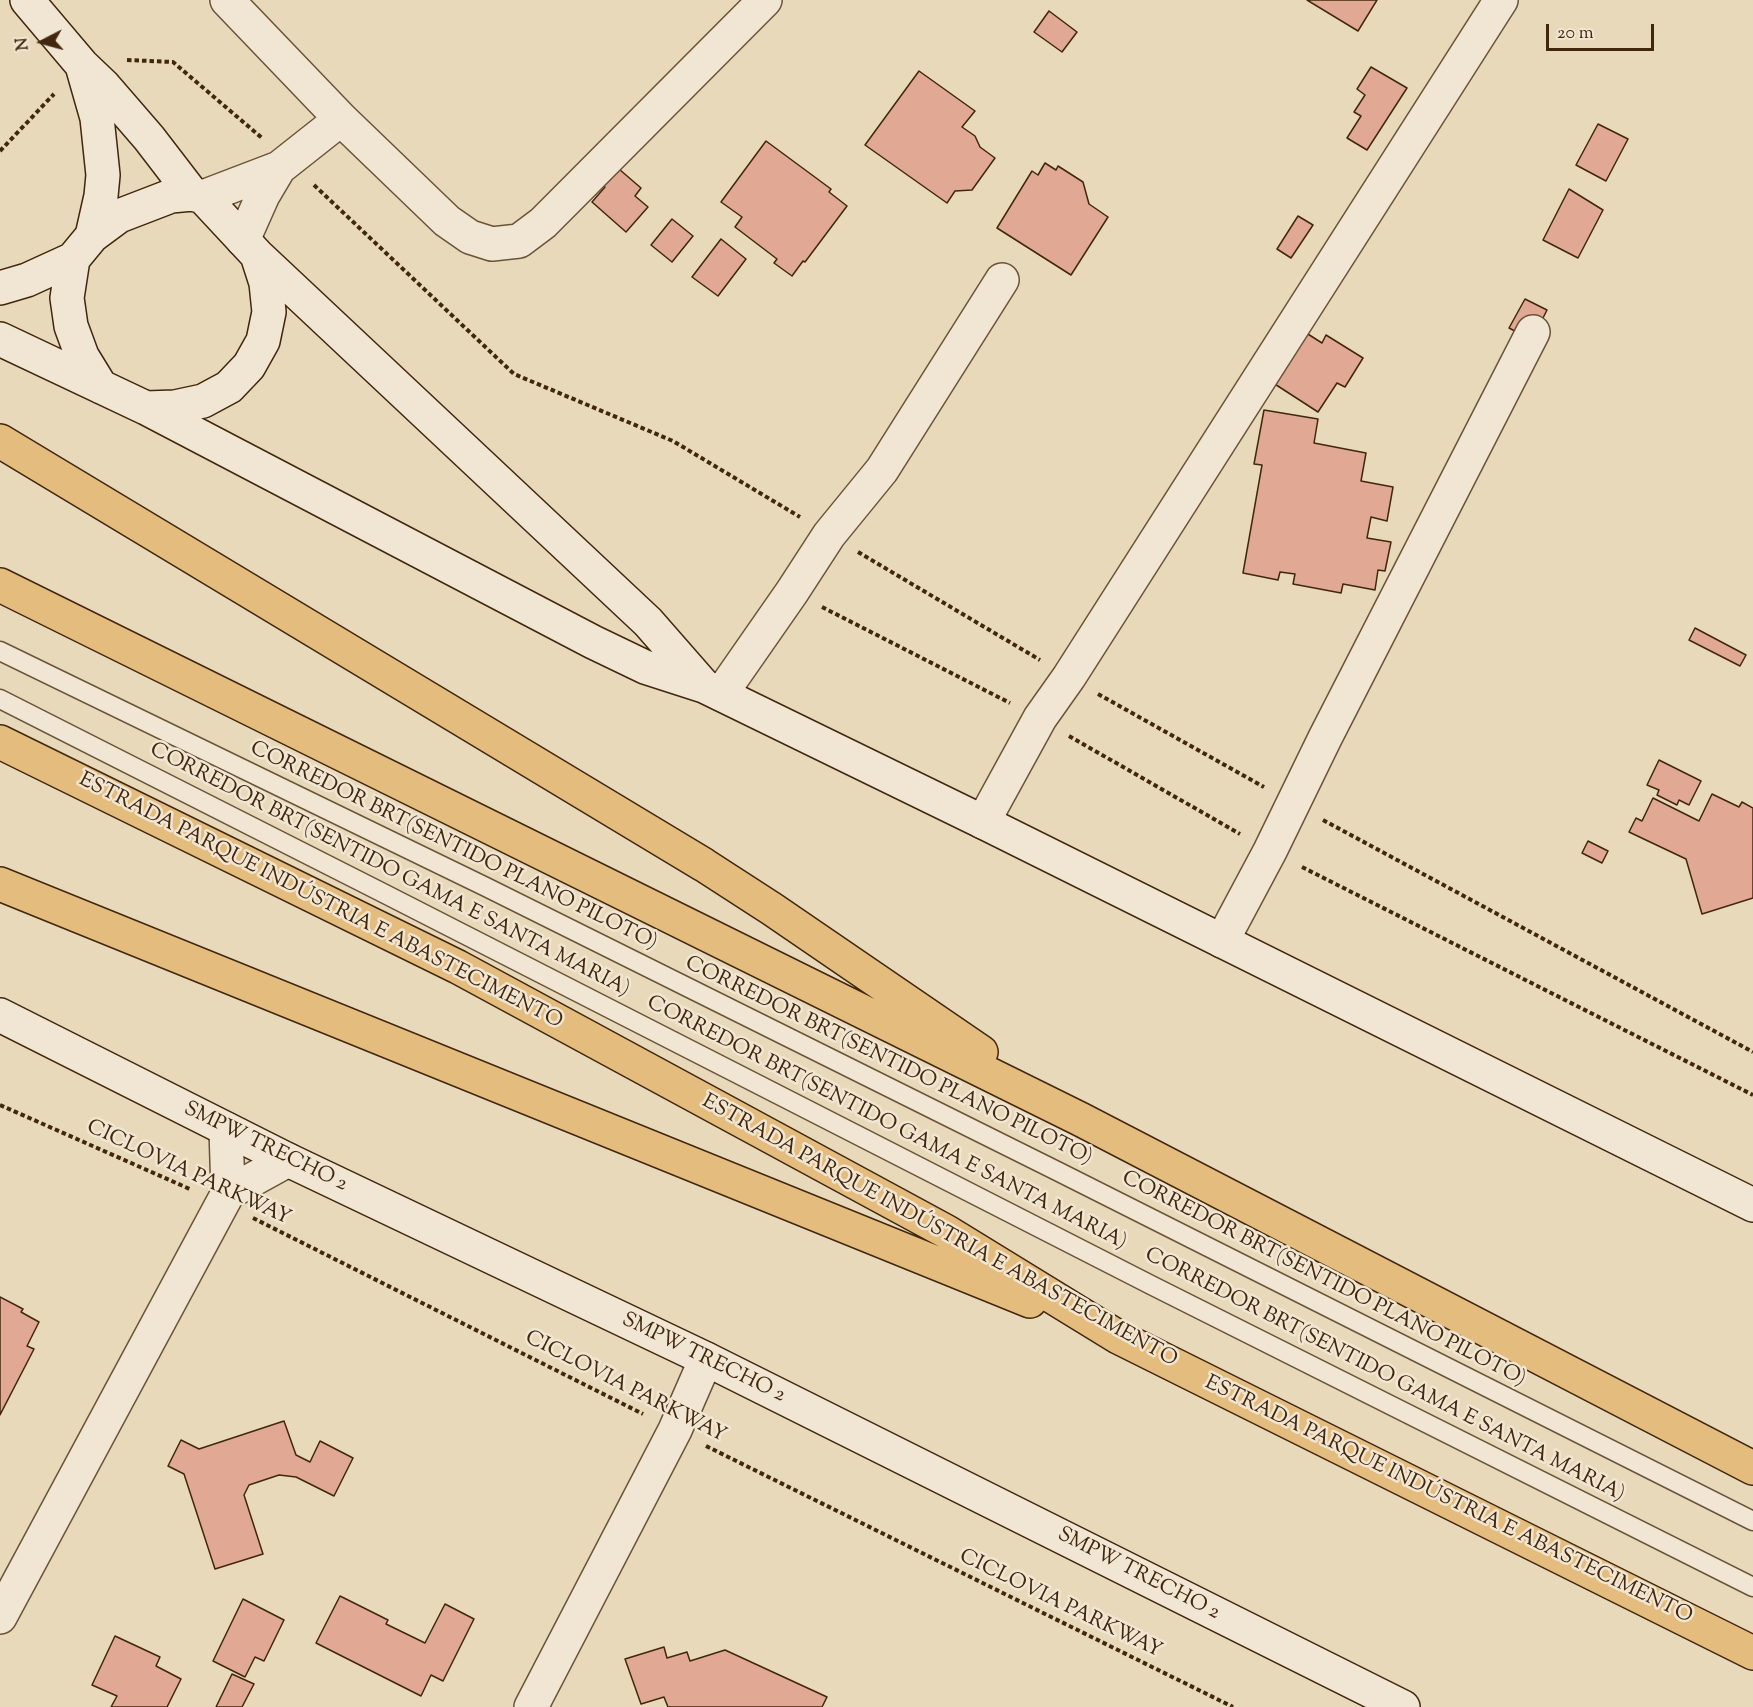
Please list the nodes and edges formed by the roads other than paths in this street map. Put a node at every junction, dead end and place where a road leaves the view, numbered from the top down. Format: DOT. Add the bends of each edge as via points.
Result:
graph roads {
  1 [pos="27,0"];
  2 [pos="227,0"];
  3 [pos="765,0"];
  4 [pos="1501,0"];
  5 [pos="81,65"];
  6 [pos="341,119"];
  7 [pos="279,168"];
  8 [pos="197,195"];
  9 [pos="250,247"];
  10 [pos="83,248"];
  11 [pos="1002,280"];
  12 [pos="0,288"];
  13 [pos="1533,332"];
  14 [pos="0,339"];
  15 [pos="101,387"];
  16 [pos="146,408"];
  17 [pos="0,441"];
  18 [pos="0,585"];
  19 [pos="0,651"];
  20 [pos="713,690"];
  21 [pos="0,699"];
  22 [pos="0,742"];
  23 [pos="982,822"];
  24 [pos="0,884"];
  25 [pos="1221,941"];
  26 [pos="0,1015"];
  27 [pos="1080,1119"];
  28 [pos="226,1129"];
  29 [pos="288,1161"];
  30 [pos="226,1198"];
  31 [pos="1753,1205"];
  32 [pos="1118,1337"];
  33 [pos="706,1359"];
  34 [pos="1753,1468"];
  35 [pos="1753,1521"];
  36 [pos="1753,1587"];
  37 [pos="0,1617"];
  38 [pos="1753,1653"];
  39 [pos="531,1707"];
  40 [pos="1403,1707"];
  1 -- 5 [label="street"];
  2 -- 6 [label="street"];
  3 -- 6 [label="street" via="543,223 519,241 492,244 470,237 447,221"];
  4 -- 23 [label="street" via="1040,718"];
  5 -- 8 [label="street" via="104,86"];
  5 -- 10 [label="street" via="97,118 103,175 101,196"];
  6 -- 7 [label="street"];
  7 -- 8 [label="street"];
  7 -- 9 [label="street" via="263,195"];
  8 -- 9 [label="street"];
  8 -- 10 [label="street" via="171,196 119,216"];
  9 -- 16 [label="street" via="266,283 269,312 263,340 249,366 229,387 203,400 175,407"];
  9 -- 20 [label="street" via="648,622"];
  10 -- 12 [label="street" via="27,280"];
  10 -- 15 [label="street" via="67,297 71,326 82,356"];
  11 -- 20 [label="street" via="882,470"];
  13 -- 25 [label="street" via="1270,852"];
  14 -- 15 [label="street"];
  15 -- 16 [label="street"];
  16 -- 20 [label="street" via="593,642 645,667"];
  17 -- 27 [label="highway" via="705,865"];
  18 -- 27 [label="highway"];
  19 -- 35 [label="lane, CORREDOR BRT(SENTIDO PLANO PILOTO)" via="773,1029"];
  20 -- 23 [label="street"];
  21 -- 36 [label="lane, CORREDOR BRT(SENTIDO GAMA E SANTA MARIA)"];
  22 -- 32 [label="highway, ESTRADA PARQUE INDÚSTRIA E ABASTECIMENTO" via="458,967 947,1232"];
  23 -- 25 [label="street"];
  24 -- 32 [label="highway"];
  25 -- 31 [label="street"];
  26 -- 28 [label="street, SMPW TRECHO 2"];
  27 -- 34 [label="highway"];
  28 -- 29 [label="street, SMPW TRECHO 2"];
  28 -- 30 [label="street"];
  29 -- 30 [label="street"];
  29 -- 33 [label="street, SMPW TRECHO 2"];
  30 -- 37 [label="street"];
  32 -- 38 [label="highway, ESTRADA PARQUE INDÚSTRIA E ABASTECIMENTO"];
  33 -- 39 [label="street" via="675,1430"];
  33 -- 40 [label="street, SMPW TRECHO 2"];
}
